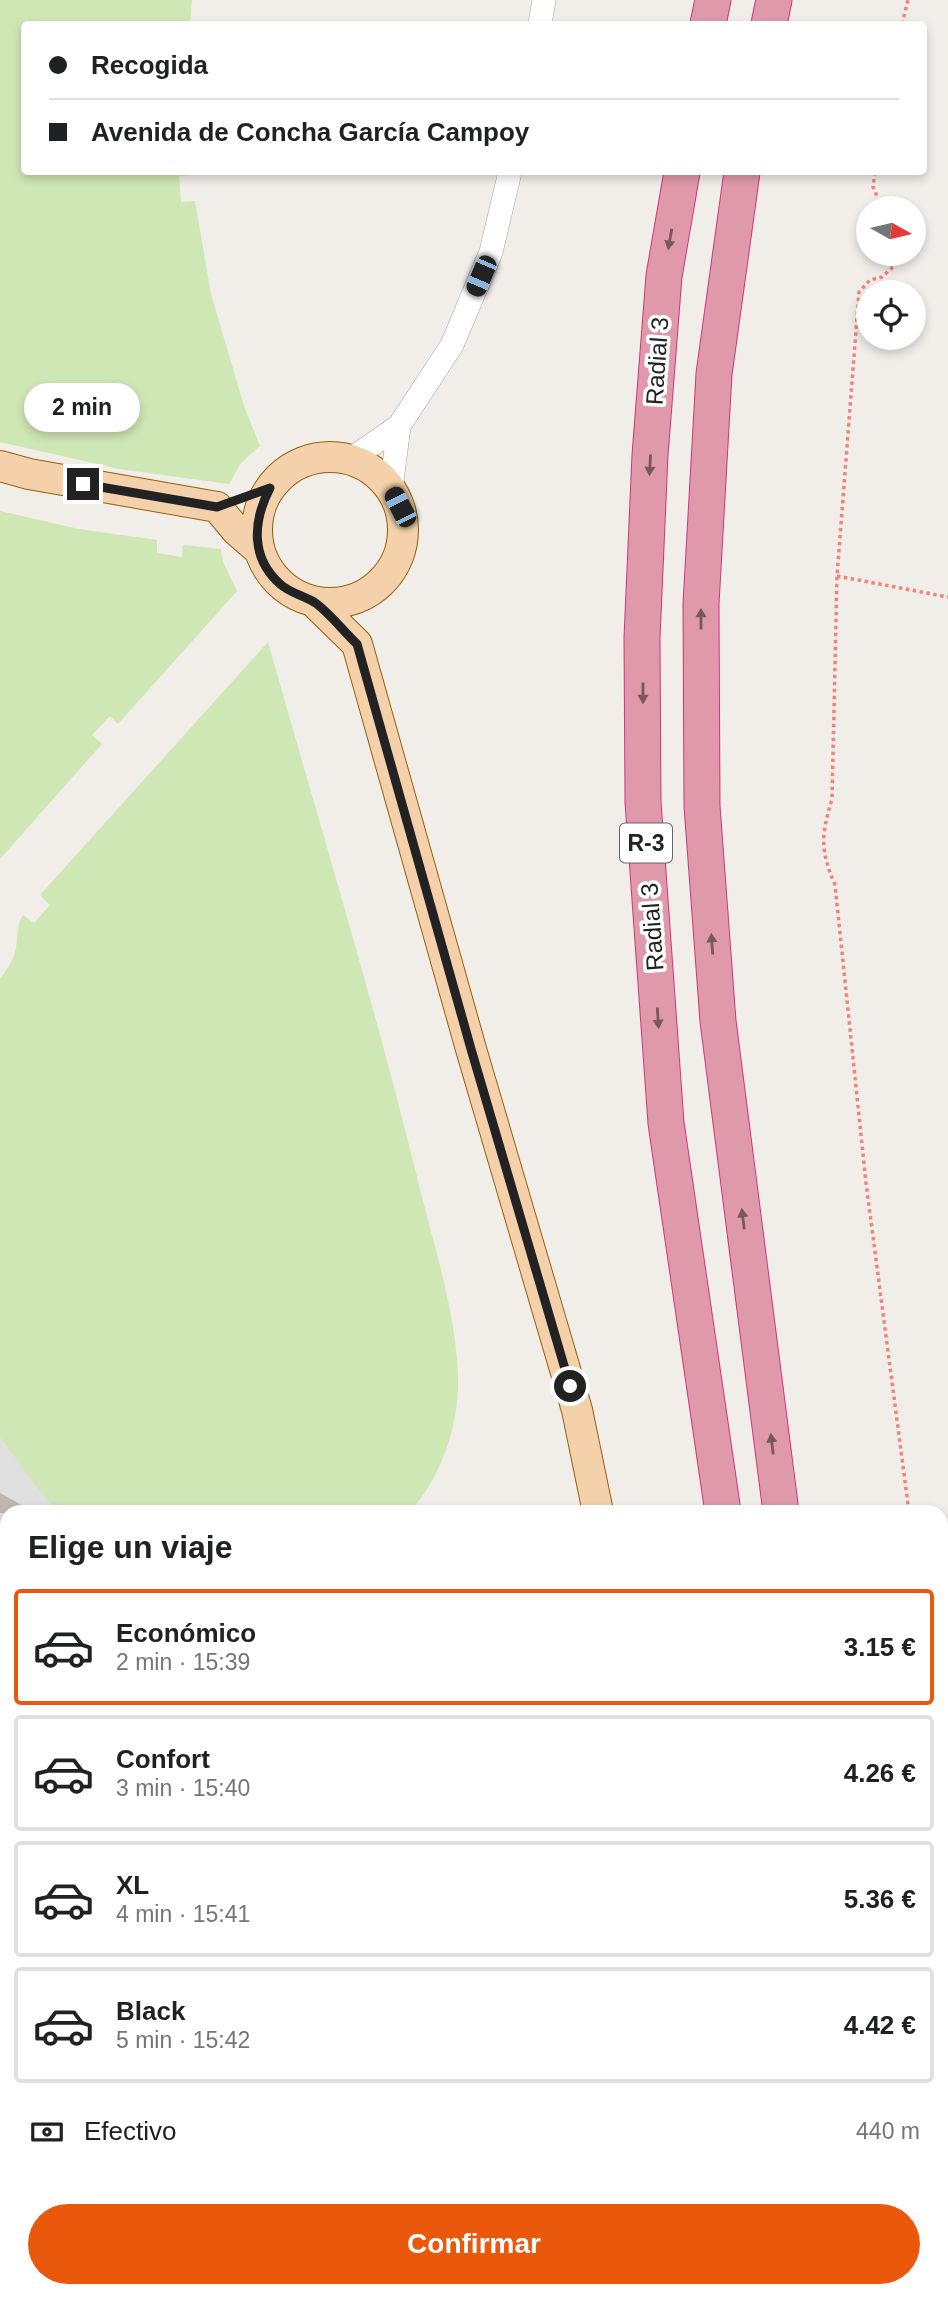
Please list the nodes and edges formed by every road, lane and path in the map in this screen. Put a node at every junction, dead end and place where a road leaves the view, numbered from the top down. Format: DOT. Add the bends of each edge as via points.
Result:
graph roads {
  1 [pos="544,0"];
  2 [pos="713,0"];
  3 [pos="774,0"];
  4 [pos="908,0"];
  5 [pos="540,21"];
  6 [pos="709,21"];
  7 [pos="770,21"];
  8 [pos="903,21"];
  9 [pos="509,175"];
  10 [pos="681,175"];
  11 [pos="741,175"];
  12 [pos="875,175"];
  13 [pos="877,196"];
  14 [pos="893,266"];
  15 [pos="399,426"];
  16 [pos="351,459"];
  17 [pos="0,466"];
  18 [pos="270,488"];
  19 [pos="391,489"];
  20 [pos="217,507"];
  21 [pos="259,550"];
  22 [pos="837,576"];
  23 [pos="375,589"];
  24 [pos="948,597"];
  25 [pos="314,602"];
  26 [pos="357,644"];
  27 [pos="597,1505"];
  28 [pos="722,1505"];
  29 [pos="780,1505"];
  30 [pos="908,1505"];
  1 -- 5 [label="street"];
  2 -- 6 [label="highway"];
  3 -- 7 [label="highway"];
  4 -- 8 [label="path"];
  9 -- 15 [label="street" via="491,253 452,345"];
  10 -- 28 [label="highway, Radial 3 / R-3, one-way" via="664,276 650,455 642,638 643,802 666,1123"];
  29 -- 11 [label="highway, R-3, one-way" via="718,1021 702,806 701,604 713,401"];
  12 -- 13 [label="path"];
  14 -- 22 [label="path" via="859,292"];
  15 -- 16 [label="street"];
  15 -- 19 [label="street"];
  16 -- 18 [label="main road" via="335,456 304,461"];
  16 -- 19 [label="main road" via="373,470"];
  17 -- 20 [label="main road"];
  18 -- 20 [label="main road"];
  18 -- 21 [label="main road" via="260,507"];
  19 -- 23 [label="main road" via="404,527 401,548"];
  20 -- 21 [label="main road"];
  21 -- 25 [label="main road" via="279,584"];
  22 -- 24 [label="path"];
  22 -- 30 [label="path" via="832,799 823,849 835,885 866,1183"];
  23 -- 25 [label="main road" via="335,604"];
  23 -- 26 [label="main road"];
  25 -- 26 [label="main road"];
  26 -- 27 [label="main road" via="577,1410"];
}
